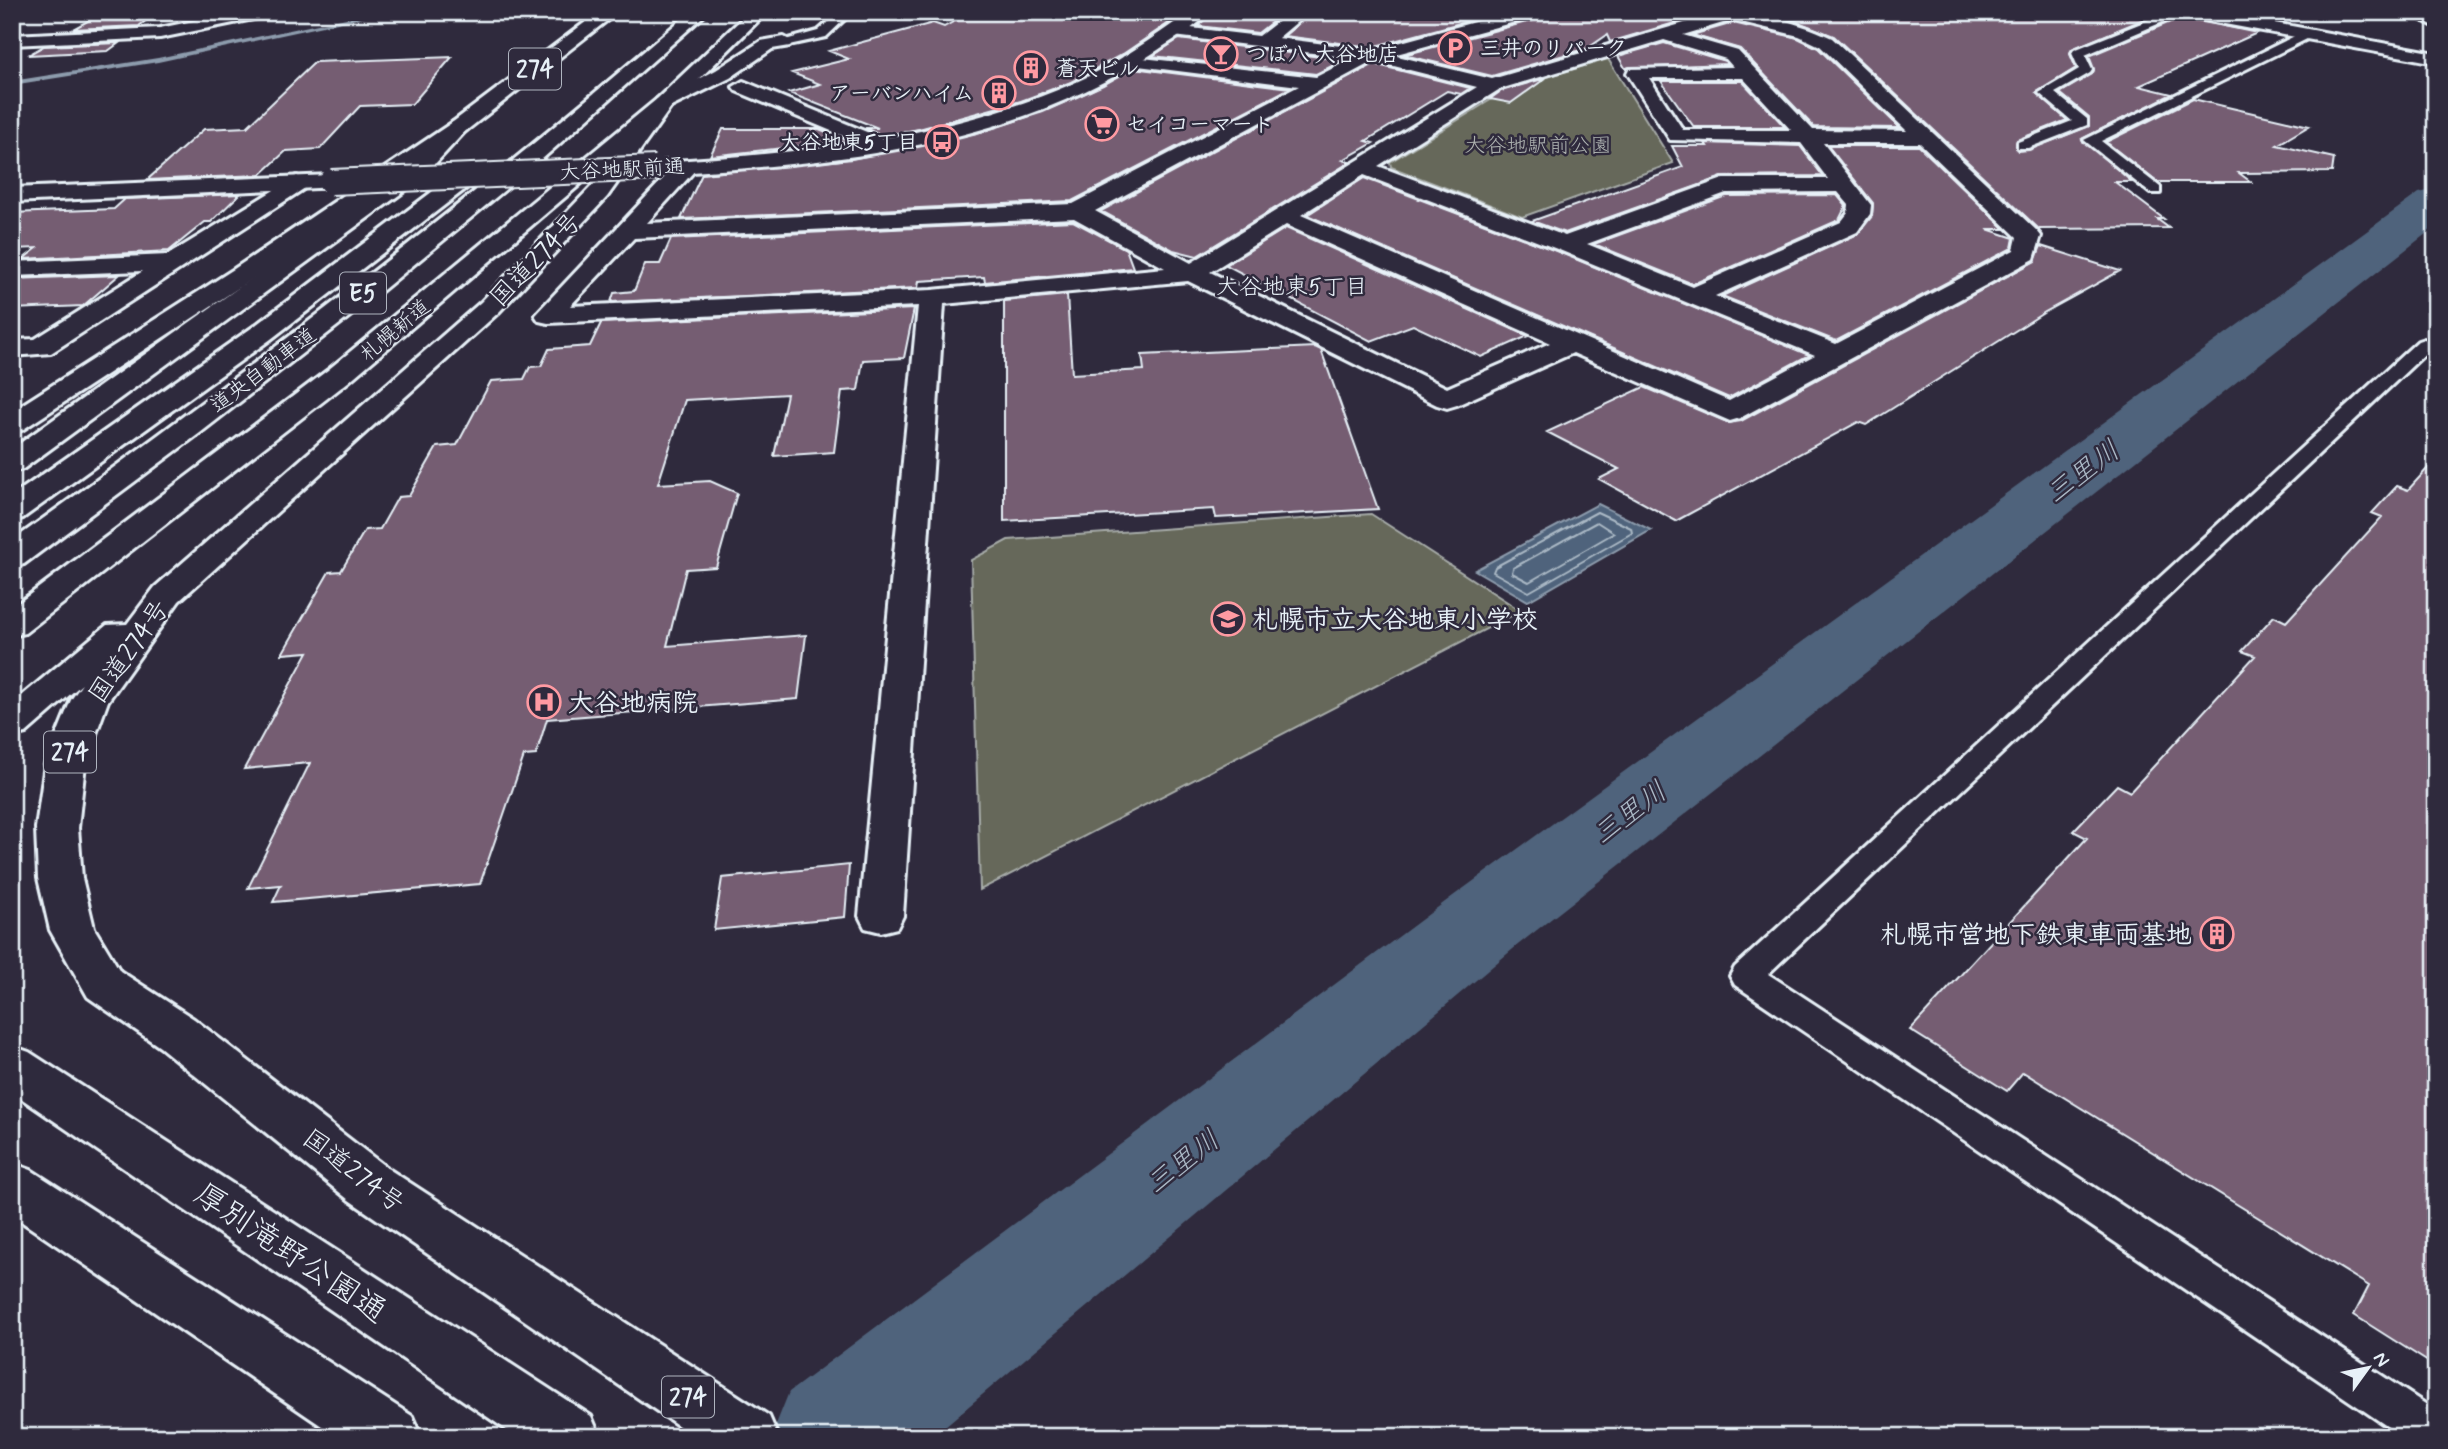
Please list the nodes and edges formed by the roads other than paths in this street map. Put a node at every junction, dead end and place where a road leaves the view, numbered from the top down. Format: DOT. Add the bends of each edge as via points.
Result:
graph roads {
  1 [pos="204,12"];
  2 [pos="263,12"];
  3 [pos="610,12"];
  4 [pos="668,12"];
  5 [pos="700,12"];
  6 [pos="759,12"];
  7 [pos="836,12"];
  8 [pos="1201,12"];
  9 [pos="1301,12"];
  10 [pos="1531,12"];
  11 [pos="2180,12"];
  12 [pos="2187,12"];
  13 [pos="2414,12"];
  14 [pos="1737,13"];
  15 [pos="63,19"];
  16 [pos="2436,22"];
  17 [pos="178,29"];
  18 [pos="1174,31"];
  19 [pos="2307,34"];
  20 [pos="1665,35"];
  21 [pos="19,39"];
  22 [pos="1263,41"];
  23 [pos="784,42"];
  24 [pos="1372,55"];
  25 [pos="2436,58"];
  26 [pos="1130,60"];
  27 [pos="1745,72"];
  28 [pos="1319,83"];
  29 [pos="1493,85"];
  30 [pos="743,88"];
  31 [pos="664,103"];
  32 [pos="535,123"];
  33 [pos="460,126"];
  34 [pos="1806,135"];
  35 [pos="1928,137"];
  36 [pos="879,144"];
  37 [pos="2023,145"];
  38 [pos="503,148"];
  39 [pos="687,166"];
  40 [pos="1362,167"];
  41 [pos="298,183"];
  42 [pos="1845,185"];
  43 [pos="2155,190"];
  44 [pos="12,194"];
  45 [pos="1078,211"];
  46 [pos="1283,215"];
  47 [pos="627,231"];
  48 [pos="1565,244"];
  49 [pos="175,262"];
  50 [pos="12,270"];
  51 [pos="1192,273"];
  52 [pos="1694,296"];
  53 [pos="932,298"];
  54 [pos="1572,343"];
  55 [pos="2424,345"];
  56 [pos="12,348"];
  57 [pos="1836,354"];
  58 [pos="101,366"];
  59 [pos="12,411"];
  60 [pos="12,424"];
  61 [pos="12,463"];
  62 [pos="12,511"];
  63 [pos="12,557"];
  64 [pos="167,594"];
  65 [pos="12,625"];
  66 [pos="12,724"];
  67 [pos="881,916"];
  68 [pos="12,1066"];
  69 [pos="12,1186"];
  70 [pos="12,1206"];
  71 [pos="82,1231"];
  72 [pos="559,1429"];
  73 [pos="2436,1435"];
  74 [pos="391,1437"];
  75 [pos="748,1437"];
  1 -- 17 [label="main road"];
  2 -- 17 [label="main road"];
  3 -- 33 [label="main road, 274"];
  4 -- 32 [label="main road"];
  5 -- 63 [label="main road, 道央自動車道 / E5" via="497,187 351,303"];
  6 -- 31 [label="main road, 札幌新道 / 274"];
  7 -- 23 [label="lane" via="843,15 828,31"];
  8 -- 18 [label="main road, 大谷地駅前通"];
  9 -- 22 [label="main road"];
  10 -- 24 [label="main road"];
  11 -- 37 [label="lane" via="2078,53 2086,71 2046,93 2082,122"];
  12 -- 19 [label="main road"];
  13 -- 16 [label="main road"];
  14 -- 20 [label="main road"];
  14 -- 35 [label="main road" via="1826,42"];
  15 -- 21 [label="main road"];
  17 -- 21 [label="main road"];
  18 -- 22 [label="main road"];
  18 -- 26 [label="main road, 大谷地駅前通"];
  19 -- 25 [label="main road"];
  19 -- 43 [label="lane" via="2091,140"];
  20 -- 27 [label="main road" via="1732,55"];
  20 -- 29 [label="main road"];
  22 -- 24 [label="main road"];
  23 -- 31 [label="main road" via="767,46"];
  24 -- 28 [label="main road"];
  24 -- 29 [label="main road"];
  26 -- 28 [label="main road"];
  26 -- 36 [label="main road, 大谷地駅前通" via="1055,98 964,126"];
  27 -- 34 [label="main road"];
  27 -- 34 [label="main road" via="1636,73 1677,136"];
  28 -- 45 [label="main road"];
  29 -- 40 [label="main road"];
  30 -- 36 [label="main road"];
  31 -- 64 [label="main road, 国道274号 / 274" via="599,192 490,307"];
  31 -- 65 [label="main road, 札幌新道" via="338,376"];
  33 -- 58 [label="main road, 274"];
  33 -- 61 [label="main road" via="413,174"];
  34 -- 35 [label="main road"];
  34 -- 42 [label="main road"];
  35 -- 57 [label="main road" via="2029,236 2025,254"];
  36 -- 39 [label="main road, 大谷地駅前通"];
  38 -- 62 [label="main road, 道央自動車道 / E5" via="262,333"];
  39 -- 41 [label="main road, 大谷地駅前通, bridge"];
  39 -- 47 [label="main road"];
  40 -- 46 [label="main road"];
  40 -- 48 [label="main road"];
  41 -- 44 [label="main road, 大谷地駅前通"];
  41 -- 49 [label="main road"];
  42 -- 48 [label="main road" via="1723,186"];
  42 -- 52 [label="main road" via="1860,205 1849,227"];
  45 -- 47 [label="main road"];
  45 -- 51 [label="main road"];
  46 -- 51 [label="main road"];
  46 -- 54 [label="main road"];
  47 -- 53 [label="main road" via="548,315"];
  48 -- 52 [label="main road"];
  49 -- 50 [label="main road"];
  49 -- 56 [label="main road" via="41,347"];
  51 -- 53 [label="main road"];
  51 -- 54 [label="main road" via="1447,399"];
  52 -- 57 [label="main road"];
  53 -- 67 [label="main road"];
  54 -- 57 [label="main road" via="1730,412"];
  55 -- 73 [label="lane" via="1746,976"];
  58 -- 59 [label="main road"];
  58 -- 60 [label="main road, 274"];
  64 -- 66 [label="main road"];
  64 -- 75 [label="main road, 国道274号 / 274" via="90,699 65,764 57,828 60,878 72,930 104,984 177,1034 368,1184"];
  68 -- 72 [label="main road, 厚別滝野公園通"];
  69 -- 71 [label="main road"];
  70 -- 71 [label="main road"];
  71 -- 74 [label="main road"];
}
